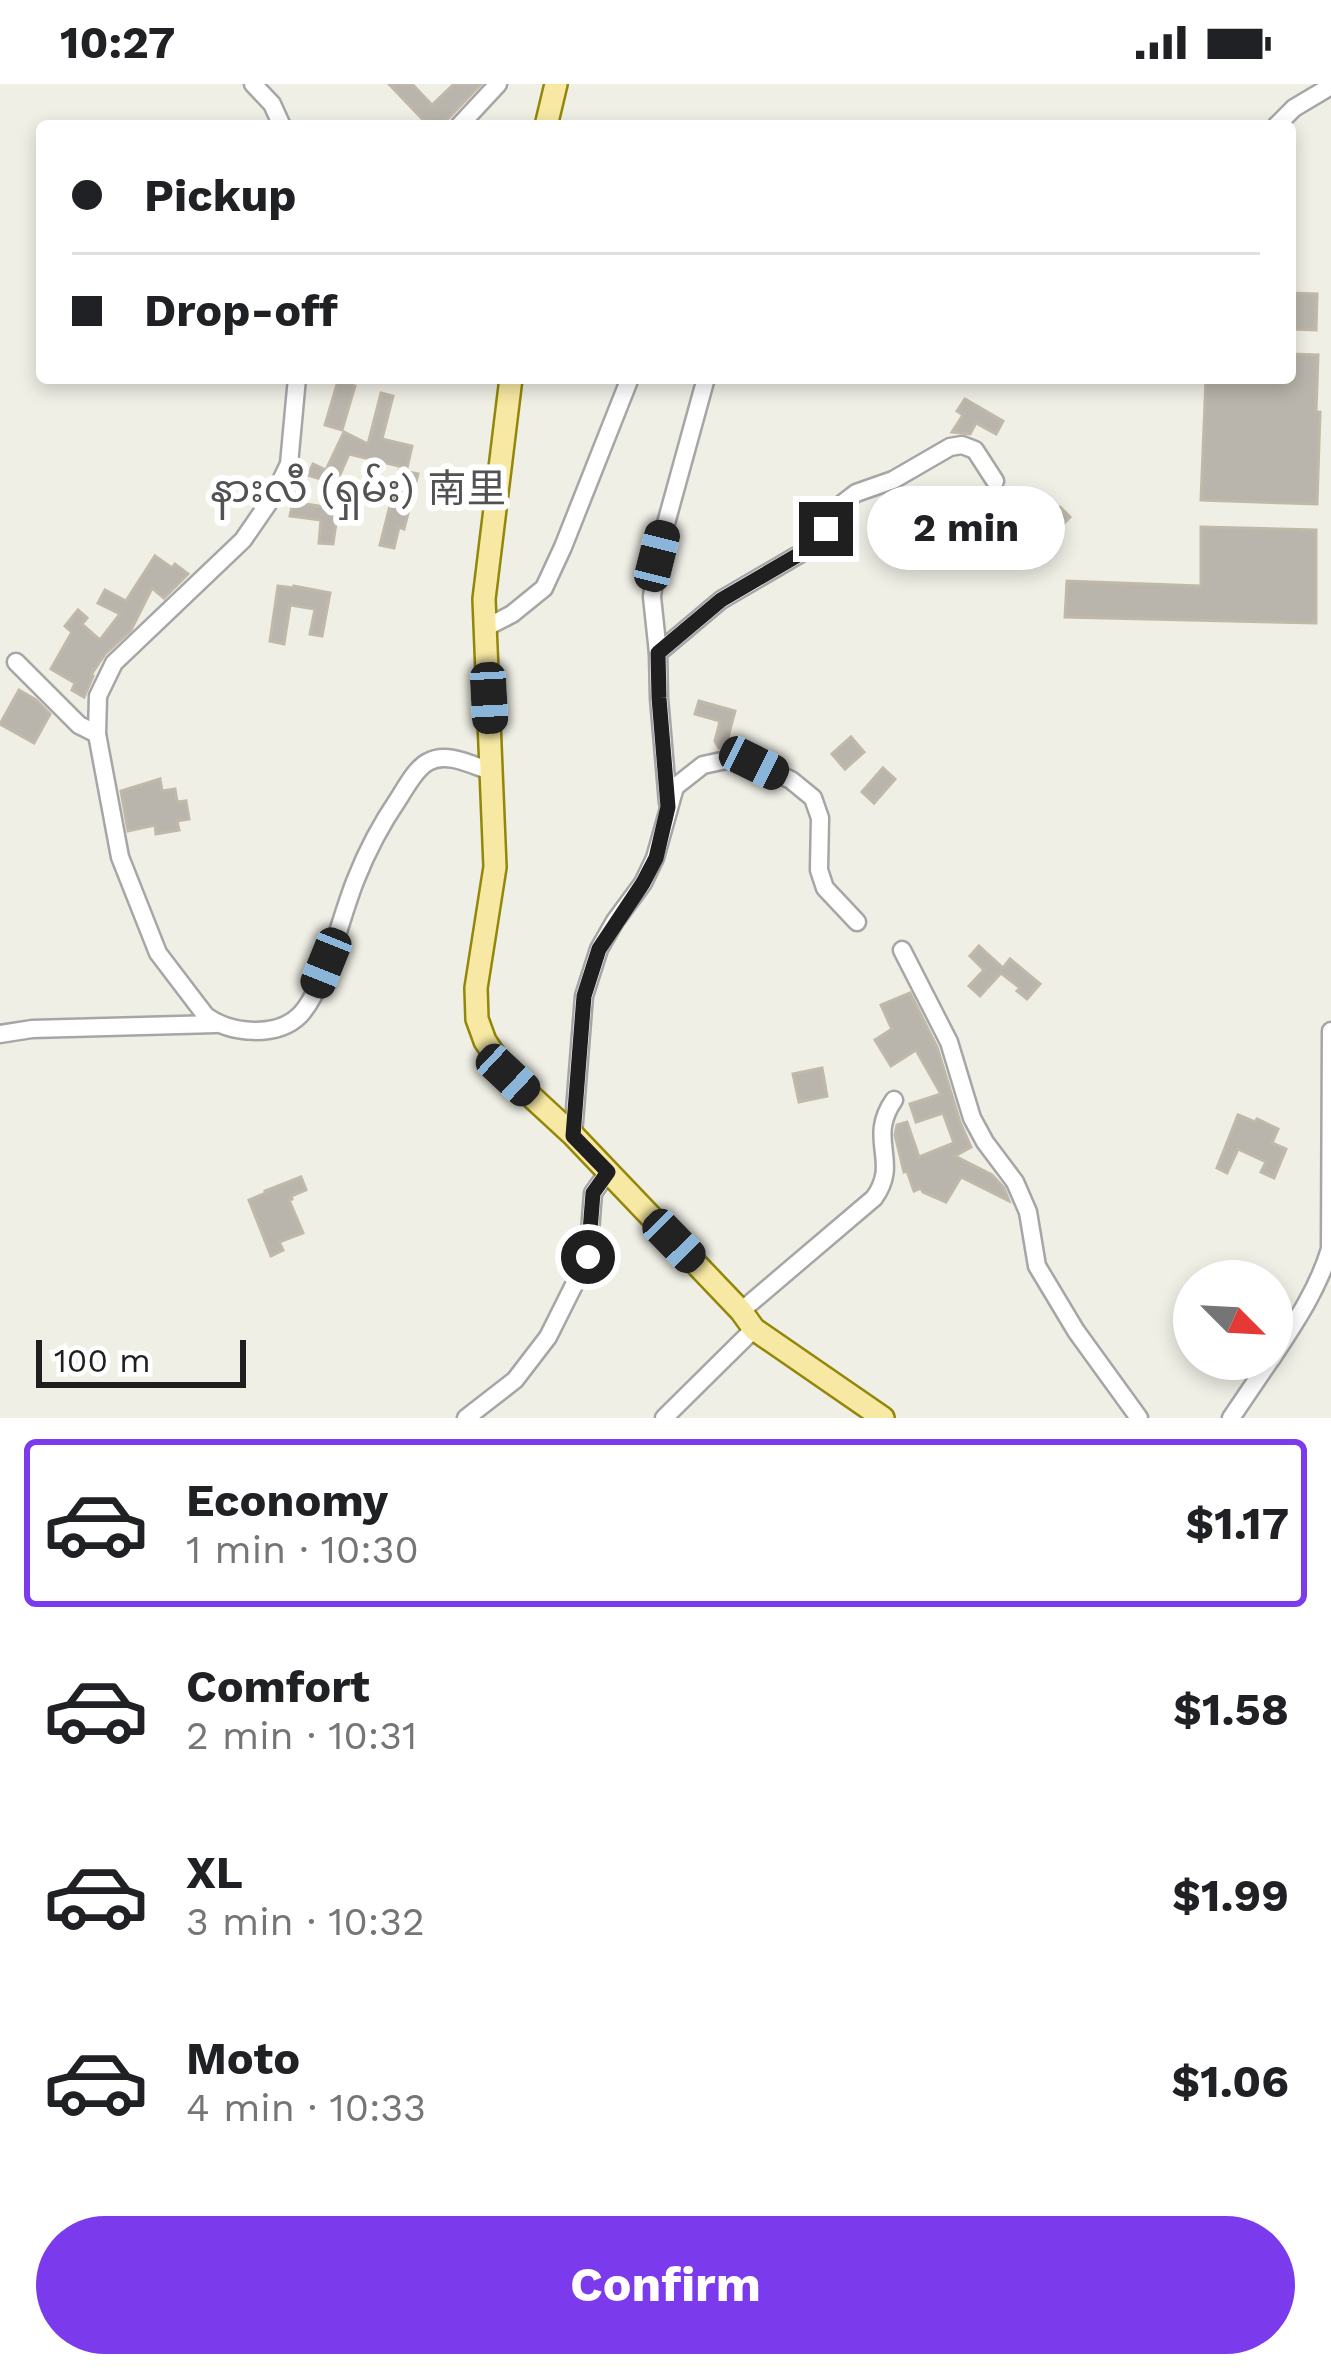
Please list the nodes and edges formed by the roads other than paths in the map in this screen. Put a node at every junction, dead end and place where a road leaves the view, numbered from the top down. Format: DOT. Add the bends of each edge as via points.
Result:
graph roads {
  1 [pos="254,84"];
  2 [pos="498,84"];
  3 [pos="556,84"];
  4 [pos="1331,86"];
  5 [pos="279,120"];
  6 [pos="465,120"];
  7 [pos="547,120"];
  8 [pos="1282,120"];
  9 [pos="296,384"];
  10 [pos="511,384"];
  11 [pos="628,384"];
  12 [pos="704,384"];
  13 [pos="994,481"];
  14 [pos="485,628"];
  15 [pos="658,653"];
  16 [pos="16,662"];
  17 [pos="97,734"];
  18 [pos="490,771"];
  19 [pos="668,807"];
  20 [pos="857,922"];
  21 [pos="902,950"];
  22 [pos="217,1024"];
  23 [pos="1331,1031"];
  24 [pos="0,1034"];
  25 [pos="894,1100"];
  26 [pos="573,1136"];
  27 [pos="608,1172"];
  28 [pos="748,1320"];
  29 [pos="1293,1327"];
  30 [pos="1257,1380"];
  31 [pos="466,1418"];
  32 [pos="664,1418"];
  33 [pos="884,1418"];
  34 [pos="1139,1418"];
  35 [pos="1231,1418"];
  1 -- 5 [label="street"];
  2 -- 6 [label="street"];
  3 -- 7 [label="main road"];
  4 -- 8 [label="street"];
  9 -- 17 [label="street" via="289,464 274,495 243,540 114,663 98,696"];
  10 -- 14 [label="main road"];
  11 -- 14 [label="street" via="544,588"];
  12 -- 15 [label="street" via="657,556"];
  13 -- 15 [label="street" via="975,450 950,447 856,494 810,548 721,600"];
  14 -- 18 [label="main road"];
  15 -- 19 [label="street"];
  16 -- 17 [label="street"];
  17 -- 22 [label="street" via="120,857 158,953"];
  18 -- 22 [label="street" via="448,758 428,762 409,782 357,877 302,1013 260,1031"];
  18 -- 26 [label="main road" via="495,867 477,1019 508,1075"];
  19 -- 20 [label="street" via="675,787 703,765 731,759 790,780 813,799 820,818 825,888"];
  19 -- 26 [label="street" via="656,858 599,949 584,996"];
  21 -- 34 [label="street" via="949,1042 972,1118 1028,1212 1037,1266"];
  22 -- 24 [label="street"];
  23 -- 29 [label="street" via="1330,1249"];
  25 -- 28 [label="street" via="883,1115 883,1186"];
  26 -- 27 [label="main road"];
  27 -- 28 [label="main road"];
  27 -- 31 [label="street" via="593,1193 588,1257 548,1336 515,1380"];
  28 -- 32 [label="street"];
  28 -- 33 [label="main road"];
  30 -- 35 [label="street"];
}
